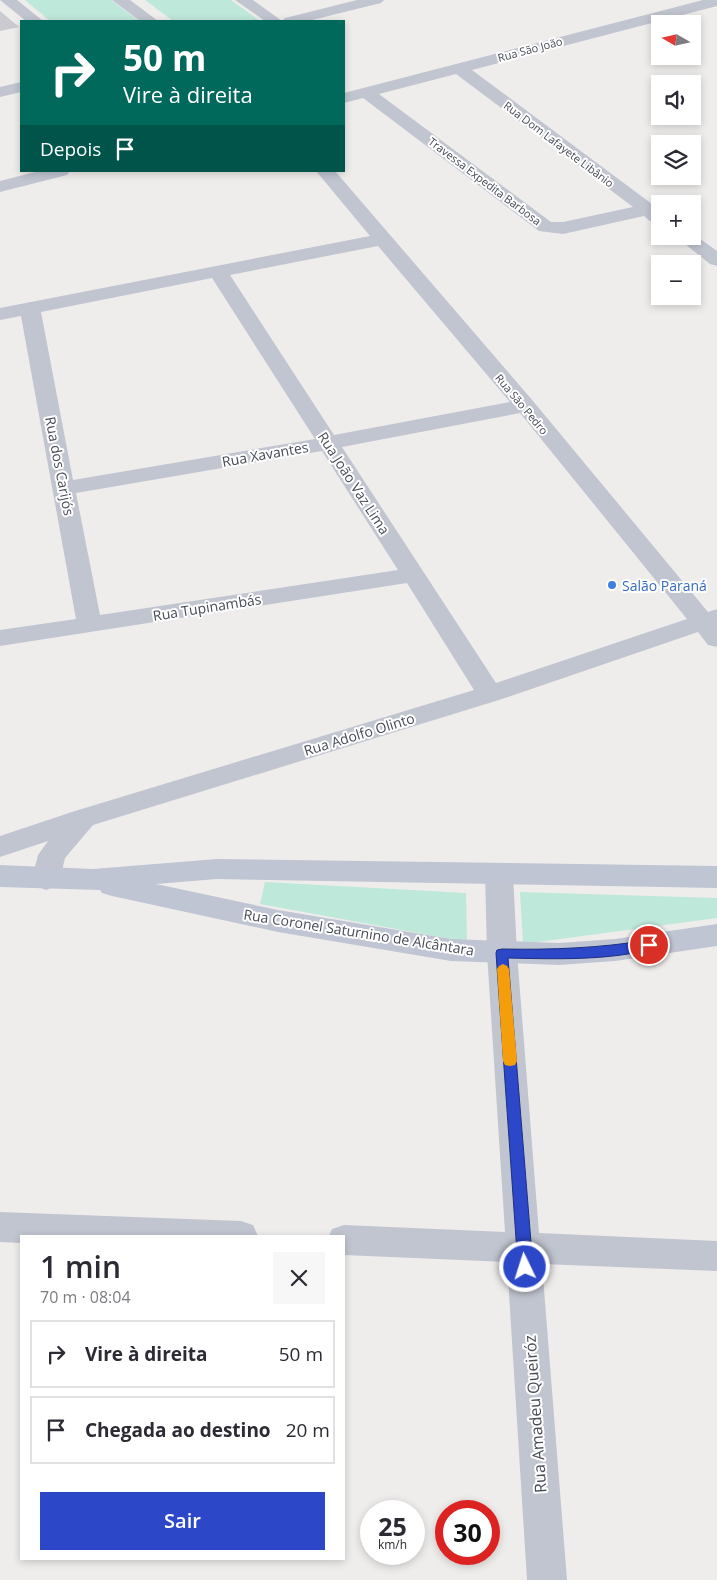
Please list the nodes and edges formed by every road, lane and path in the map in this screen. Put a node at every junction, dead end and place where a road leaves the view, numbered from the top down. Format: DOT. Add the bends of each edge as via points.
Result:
graph roads {
  1 [pos="7,0"];
  2 [pos="120,0"];
  3 [pos="244,0"];
  4 [pos="376,0"];
  5 [pos="0,1"];
  6 [pos="717,1"];
  7 [pos="34,20"];
  8 [pos="149,20"];
  9 [pos="274,20"];
  10 [pos="294,20"];
  11 [pos="459,68"];
  12 [pos="20,87"];
  13 [pos="0,92"];
  14 [pos="366,92"];
  15 [pos="345,98"];
  16 [pos="57,172"];
  17 [pos="326,172"];
  18 [pos="0,187"];
  19 [pos="651,213"];
  20 [pos="651,215"];
  21 [pos="384,239"];
  22 [pos="696,245"];
  23 [pos="717,260"];
  24 [pos="218,272"];
  25 [pos="30,308"];
  26 [pos="0,314"];
  27 [pos="524,406"];
  28 [pos="329,443"];
  29 [pos="65,488"];
  30 [pos="414,575"];
  31 [pos="89,624"];
  32 [pos="712,626"];
  33 [pos="0,638"];
  34 [pos="490,694"];
  35 [pos="85,818"];
  36 [pos="0,847"];
  37 [pos="499,874"];
  38 [pos="0,876"];
  39 [pos="717,877"];
  40 [pos="46,879"];
  41 [pos="93,880"];
  42 [pos="717,935"];
  43 [pos="502,953"];
  44 [pos="0,1227"];
  45 [pos="214,1235"];
  46 [pos="345,1240"];
  47 [pos="524,1248"];
  48 [pos="717,1256"];
  49 [pos="547,1580"];
  1 -- 5 [label="street"];
  1 -- 7 [label="street"];
  2 -- 8 [label="street"];
  3 -- 9 [label="street"];
  4 -- 10 [label="street"];
  6 -- 11 [label="street, Rua São João"];
  11 -- 14 [label="street, Rua São João"];
  11 -- 19 [label="street, Rua Dom Lafayete Libânio"];
  12 -- 13 [label="street"];
  14 -- 15 [label="street, Rua São João"];
  14 -- 20 [label="street, Travessa Expedita Barbosa" via="546,227 562,228"];
  16 -- 18 [label="street"];
  17 -- 21 [label="street, Rua São Pedro"];
  21 -- 24 [label="street"];
  21 -- 27 [label="street, Rua São Pedro"];
  22 -- 23 [label="street"];
  24 -- 25 [label="street"];
  24 -- 28 [label="street, Rua João Vaz Lima"];
  25 -- 26 [label="street"];
  25 -- 29 [label="street, Rua dos Carijós"];
  27 -- 28 [label="street, Rua Xavantes"];
  27 -- 32 [label="street, Rua São Pedro"];
  28 -- 29 [label="street, Rua Xavantes"];
  28 -- 30 [label="street, Rua João Vaz Lima"];
  29 -- 31 [label="street, Rua dos Carijós"];
  30 -- 31 [label="street, Rua Tupinambás"];
  30 -- 34 [label="street, Rua João Vaz Lima"];
  31 -- 33 [label="street, Rua Tupinambás"];
  32 -- 34 [label="street, Rua Adolfo Olinto"];
  34 -- 35 [label="street, Rua Adolfo Olinto"];
  35 -- 36 [label="street, Rua Adolfo Olinto"];
  35 -- 40 [label="street" via="52,855"];
  37 -- 39 [label="main road, Rua Coronel Saturnino de Alcântara"];
  37 -- 41 [label="main road, Rua Coronel Saturnino de Alcântara" via="217,869"];
  37 -- 43 [label="street, Rua Amadeu Queiróz"];
  38 -- 40 [label="main road, Rua Coronel Saturnino de Alcântara"];
  40 -- 41 [label="main road, Rua Coronel Saturnino de Alcântara"];
  41 -- 43 [label="main road, Rua Coronel Saturnino de Alcântara" via="278,921 451,950"];
  42 -- 43 [label="main road, Rua Coronel Saturnino de Alcântara" via="615,950 559,954"];
  43 -- 47 [label="street, Rua Amadeu Queiróz"];
  44 -- 45 [label="street"];
  46 -- 47 [label="street"];
  47 -- 48 [label="street"];
  47 -- 49 [label="street, Rua Amadeu Queiróz"];
}
